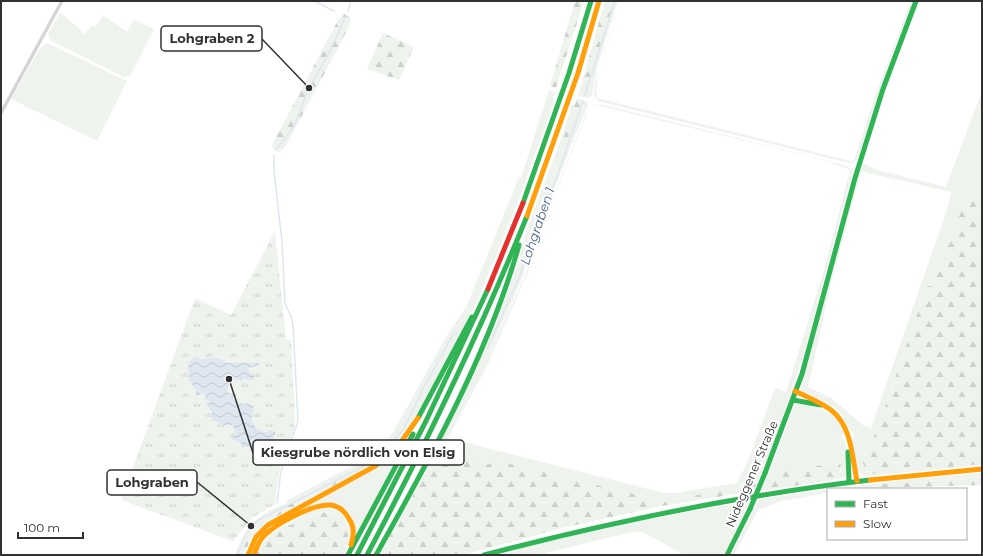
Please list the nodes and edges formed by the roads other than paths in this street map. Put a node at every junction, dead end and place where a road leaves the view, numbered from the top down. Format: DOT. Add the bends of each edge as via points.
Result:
graph roads {
  1 [pos="62,1"];
  2 [pos="591,1"];
  3 [pos="599,1"];
  4 [pos="916,1"];
  5 [pos="1,113"];
  6 [pos="524,222"];
  7 [pos="482,300"];
  8 [pos="795,391"];
  9 [pos="793,400"];
  10 [pos="823,405"];
  11 [pos="425,407"];
  12 [pos="849,445"];
  13 [pos="982,469"];
  14 [pos="857,481"];
  15 [pos="849,482"];
  16 [pos="248,555"];
  17 [pos="254,555"];
  18 [pos="347,555"];
  19 [pos="357,555"];
  20 [pos="366,555"];
  21 [pos="376,555"];
  22 [pos="484,555"];
  23 [pos="727,555"];
  1 -- 5 [label="street"];
  2 -- 7 [label="main road" via="560,100 524,199"];
  3 -- 6 [label="main road" via="573,86"];
  4 -- 8 [label="main road, Nideggener Straße" via="887,74 868,132 806,360"];
  6 -- 20 [label="main road" via="456,382"];
  6 -- 21 [label="main road" via="511,276 484,344 438,439"];
  7 -- 11 [label="main road" via="460,337"];
  7 -- 19 [label="main road" via="422,432"];
  8 -- 9 [label="main road, Nideggener Straße"];
  8 -- 10 [label="main road"];
  9 -- 10 [label="main road"];
  9 -- 23 [label="main road, Nideggener Straße, bridge" via="750,509"];
  10 -- 12 [label="main road" via="841,418"];
  11 -- 16 [label="main road" via="393,453 375,466 268,525 254,541"];
  11 -- 18 [label="main road" via="394,471"];
  12 -- 14 [label="main road"];
  12 -- 15 [label="main road"];
  13 -- 14 [label="main road"];
  14 -- 15 [label="main road"];
  15 -- 22 [label="main road" via="649,515 548,537"];
  17 -- 18 [label="main road" via="261,539 271,530 306,510 326,505 341,509 352,524 353,538"];
}
